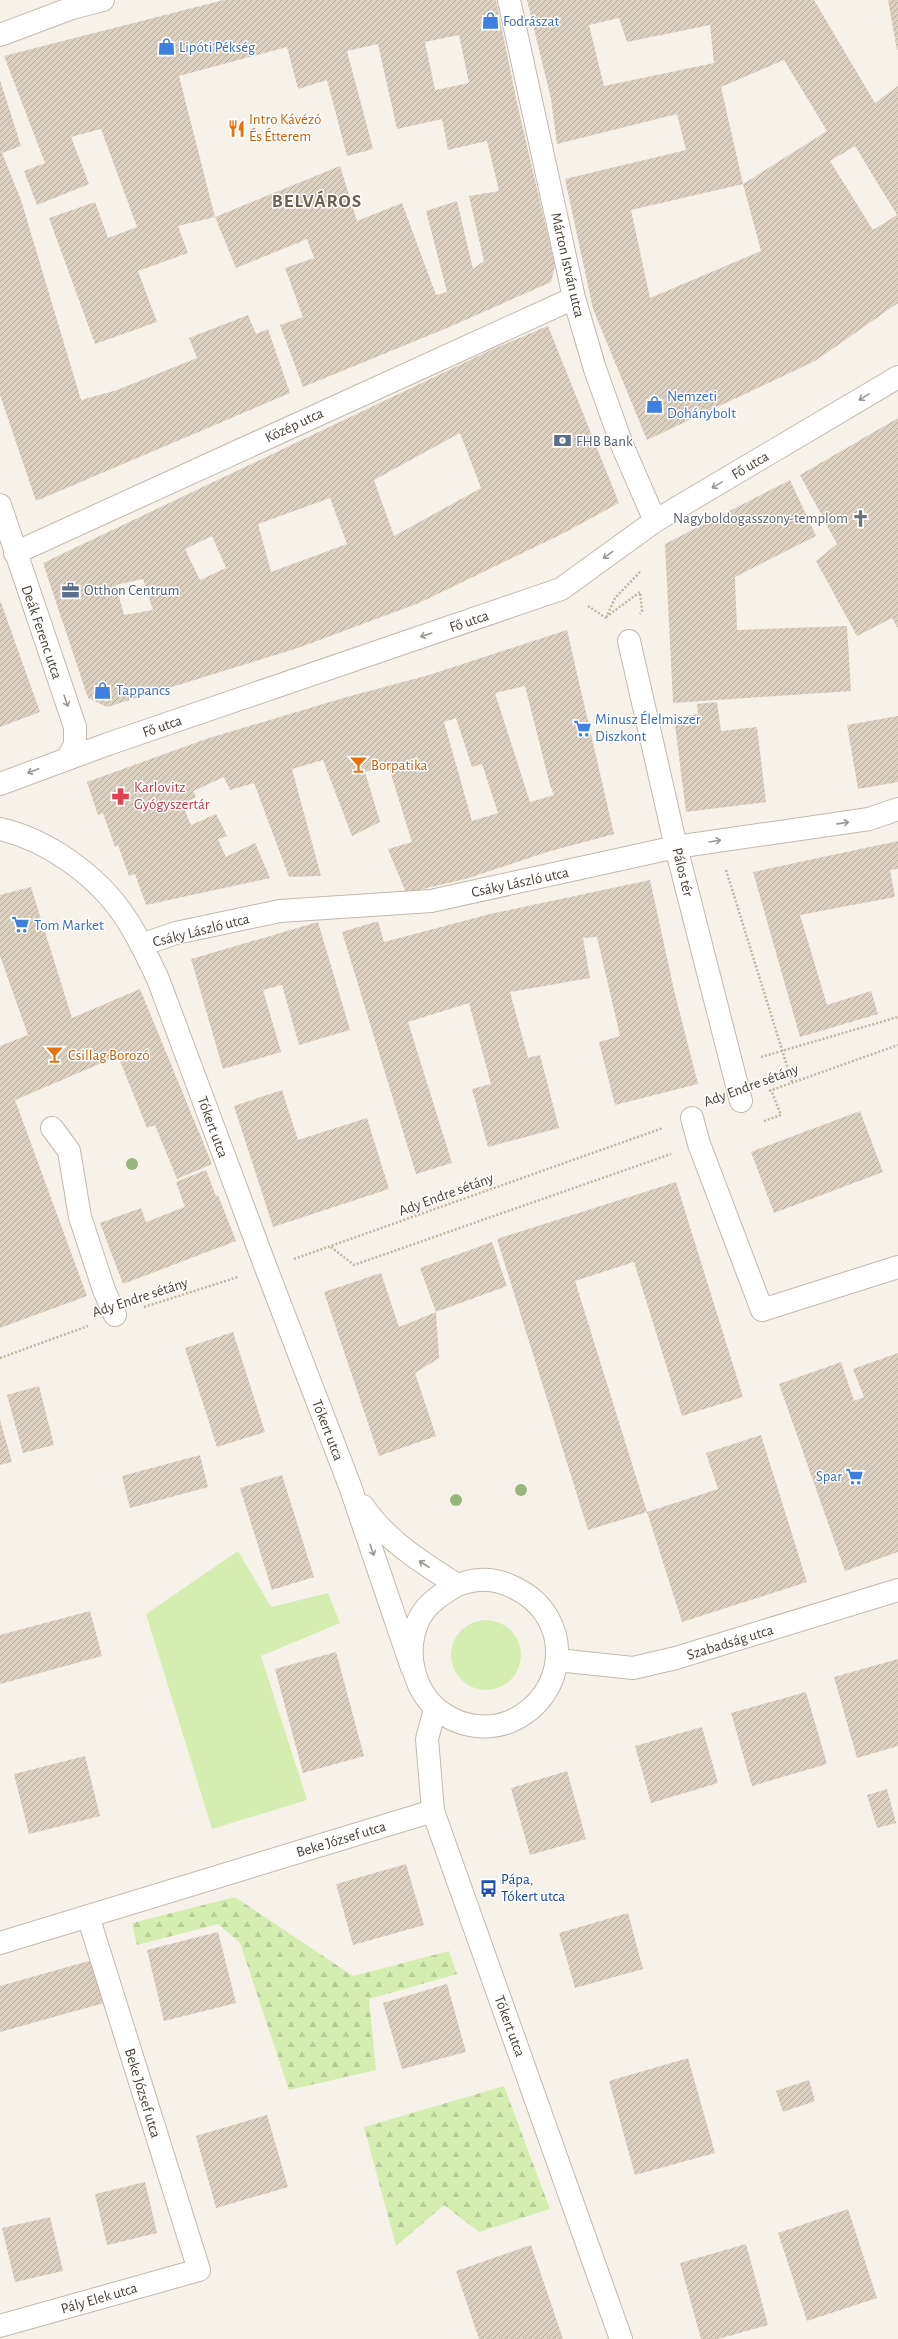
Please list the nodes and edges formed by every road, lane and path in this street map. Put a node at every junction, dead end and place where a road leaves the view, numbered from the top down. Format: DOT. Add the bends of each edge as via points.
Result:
graph roads {
  1 [pos="103,0"];
  2 [pos="509,0"];
  3 [pos="71,4"];
  4 [pos="0,35"];
  5 [pos="574,298"];
  6 [pos="898,377"];
  7 [pos="0,505"];
  8 [pos="655,521"];
  9 [pos="15,553"];
  10 [pos="640,572"];
  11 [pos="606,618"];
  12 [pos="629,641"];
  13 [pos="67,758"];
  14 [pos="0,784"];
  15 [pos="898,808"];
  16 [pos="0,829"];
  17 [pos="717,840"];
  18 [pos="676,847"];
  19 [pos="141,945"];
  20 [pos="898,1017"];
  21 [pos="898,1045"];
  22 [pos="782,1052"];
  23 [pos="763,1063"];
  24 [pos="792,1082"];
  25 [pos="769,1084"];
  26 [pos="772,1090"];
  27 [pos="741,1101"];
  28 [pos="692,1118"];
  29 [pos="759,1123"];
  30 [pos="52,1128"];
  31 [pos="699,1144"];
  32 [pos="331,1247"];
  33 [pos="898,1267"];
  34 [pos="266,1268"];
  35 [pos="116,1315"];
  36 [pos="0,1358"];
  37 [pos="350,1486"];
  38 [pos="456,1585"];
  39 [pos="898,1590"];
  40 [pos="557,1660"];
  41 [pos="412,1668"];
  42 [pos="436,1709"];
  43 [pos="433,1811"];
  44 [pos="88,1916"];
  45 [pos="0,1943"];
  46 [pos="199,2270"];
  47 [pos="0,2326"];
  48 [pos="620,2339"];
  1 -- 3 [label="street"];
  2 -- 5 [label="street, Márton István utca"];
  3 -- 4 [label="street"];
  5 -- 8 [label="street, Márton István utca" via="595,369 622,445"];
  5 -- 9 [label="street, Közép utca"];
  6 -- 8 [label="street, Fő utca, one-way"];
  7 -- 9 [label="street, Deák Ferenc utca"];
  8 -- 13 [label="street, Fő utca, one-way" via="561,589"];
  9 -- 13 [label="street, Deák Ferenc utca, one-way" via="75,727 74,745"];
  10 -- 11 [label="path" via="615,598"];
  12 -- 18 [label="street, Pálos tér"];
  13 -- 14 [label="street, Fő utca, one-way"];
  17 -- 15 [label="street, Csáky László utca, one-way" via="869,819"];
  16 -- 19 [label="street, Tókert utca" via="16,832 38,842 82,872 103,890 124,916"];
  18 -- 17 [label="street, Csáky László utca, one-way"];
  17 -- 22 [label="path"];
  18 -- 19 [label="street, Csáky László utca" via="431,901 280,911 176,933"];
  18 -- 27 [label="street, Pálos tér"];
  19 -- 34 [label="street, Tókert utca" via="158,979"];
  20 -- 22 [label="path"];
  21 -- 24 [label="path, Ady Endre sétány"];
  22 -- 23 [label="path" via="760,1056"];
  22 -- 24 [label="path"];
  24 -- 26 [label="path, Ady Endre sétány"];
  25 -- 26 [label="path"];
  26 -- 27 [label="path, Ady Endre sétány"];
  26 -- 29 [label="path" via="781,1115"];
  28 -- 31 [label="street"];
  28 -- 32 [label="path, Ady Endre sétány"];
  30 -- 35 [label="street" via="69,1151 80,1217 104,1290"];
  31 -- 32 [label="path" via="354,1265"];
  31 -- 33 [label="street" via="762,1310"];
  32 -- 34 [label="path, Ady Endre sétány"];
  34 -- 35 [label="path, Ady Endre sétány"];
  34 -- 37 [label="street, Tókert utca"];
  35 -- 36 [label="path, Ady Endre sétány"];
  38 -- 37 [label="street, Tókert utca, one-way" via="393,1541 374,1523"];
  37 -- 41 [label="street, Tókert utca, one-way"];
  38 -- 40 [label="street, Tókert utca" via="481,1580 505,1583 528,1594 545,1612 555,1635"];
  38 -- 41 [label="street, Tókert utca" via="435,1599 419,1619 412,1643"];
  39 -- 40 [label="street, Szabadság utca" via="676,1658 633,1668"];
  40 -- 42 [label="street, Tókert utca" via="552,1682 540,1702 522,1716 500,1725 477,1727 455,1721"];
  41 -- 42 [label="street, Tókert utca" via="421,1690"];
  42 -- 43 [label="street, Tókert utca" via="427,1739"];
  43 -- 44 [label="street, Beke József utca"];
  43 -- 48 [label="street, Tókert utca"];
  44 -- 45 [label="street, Beke József utca"];
  44 -- 46 [label="street, Beke József utca"];
  46 -- 47 [label="street, Pály Elek utca"];
}
